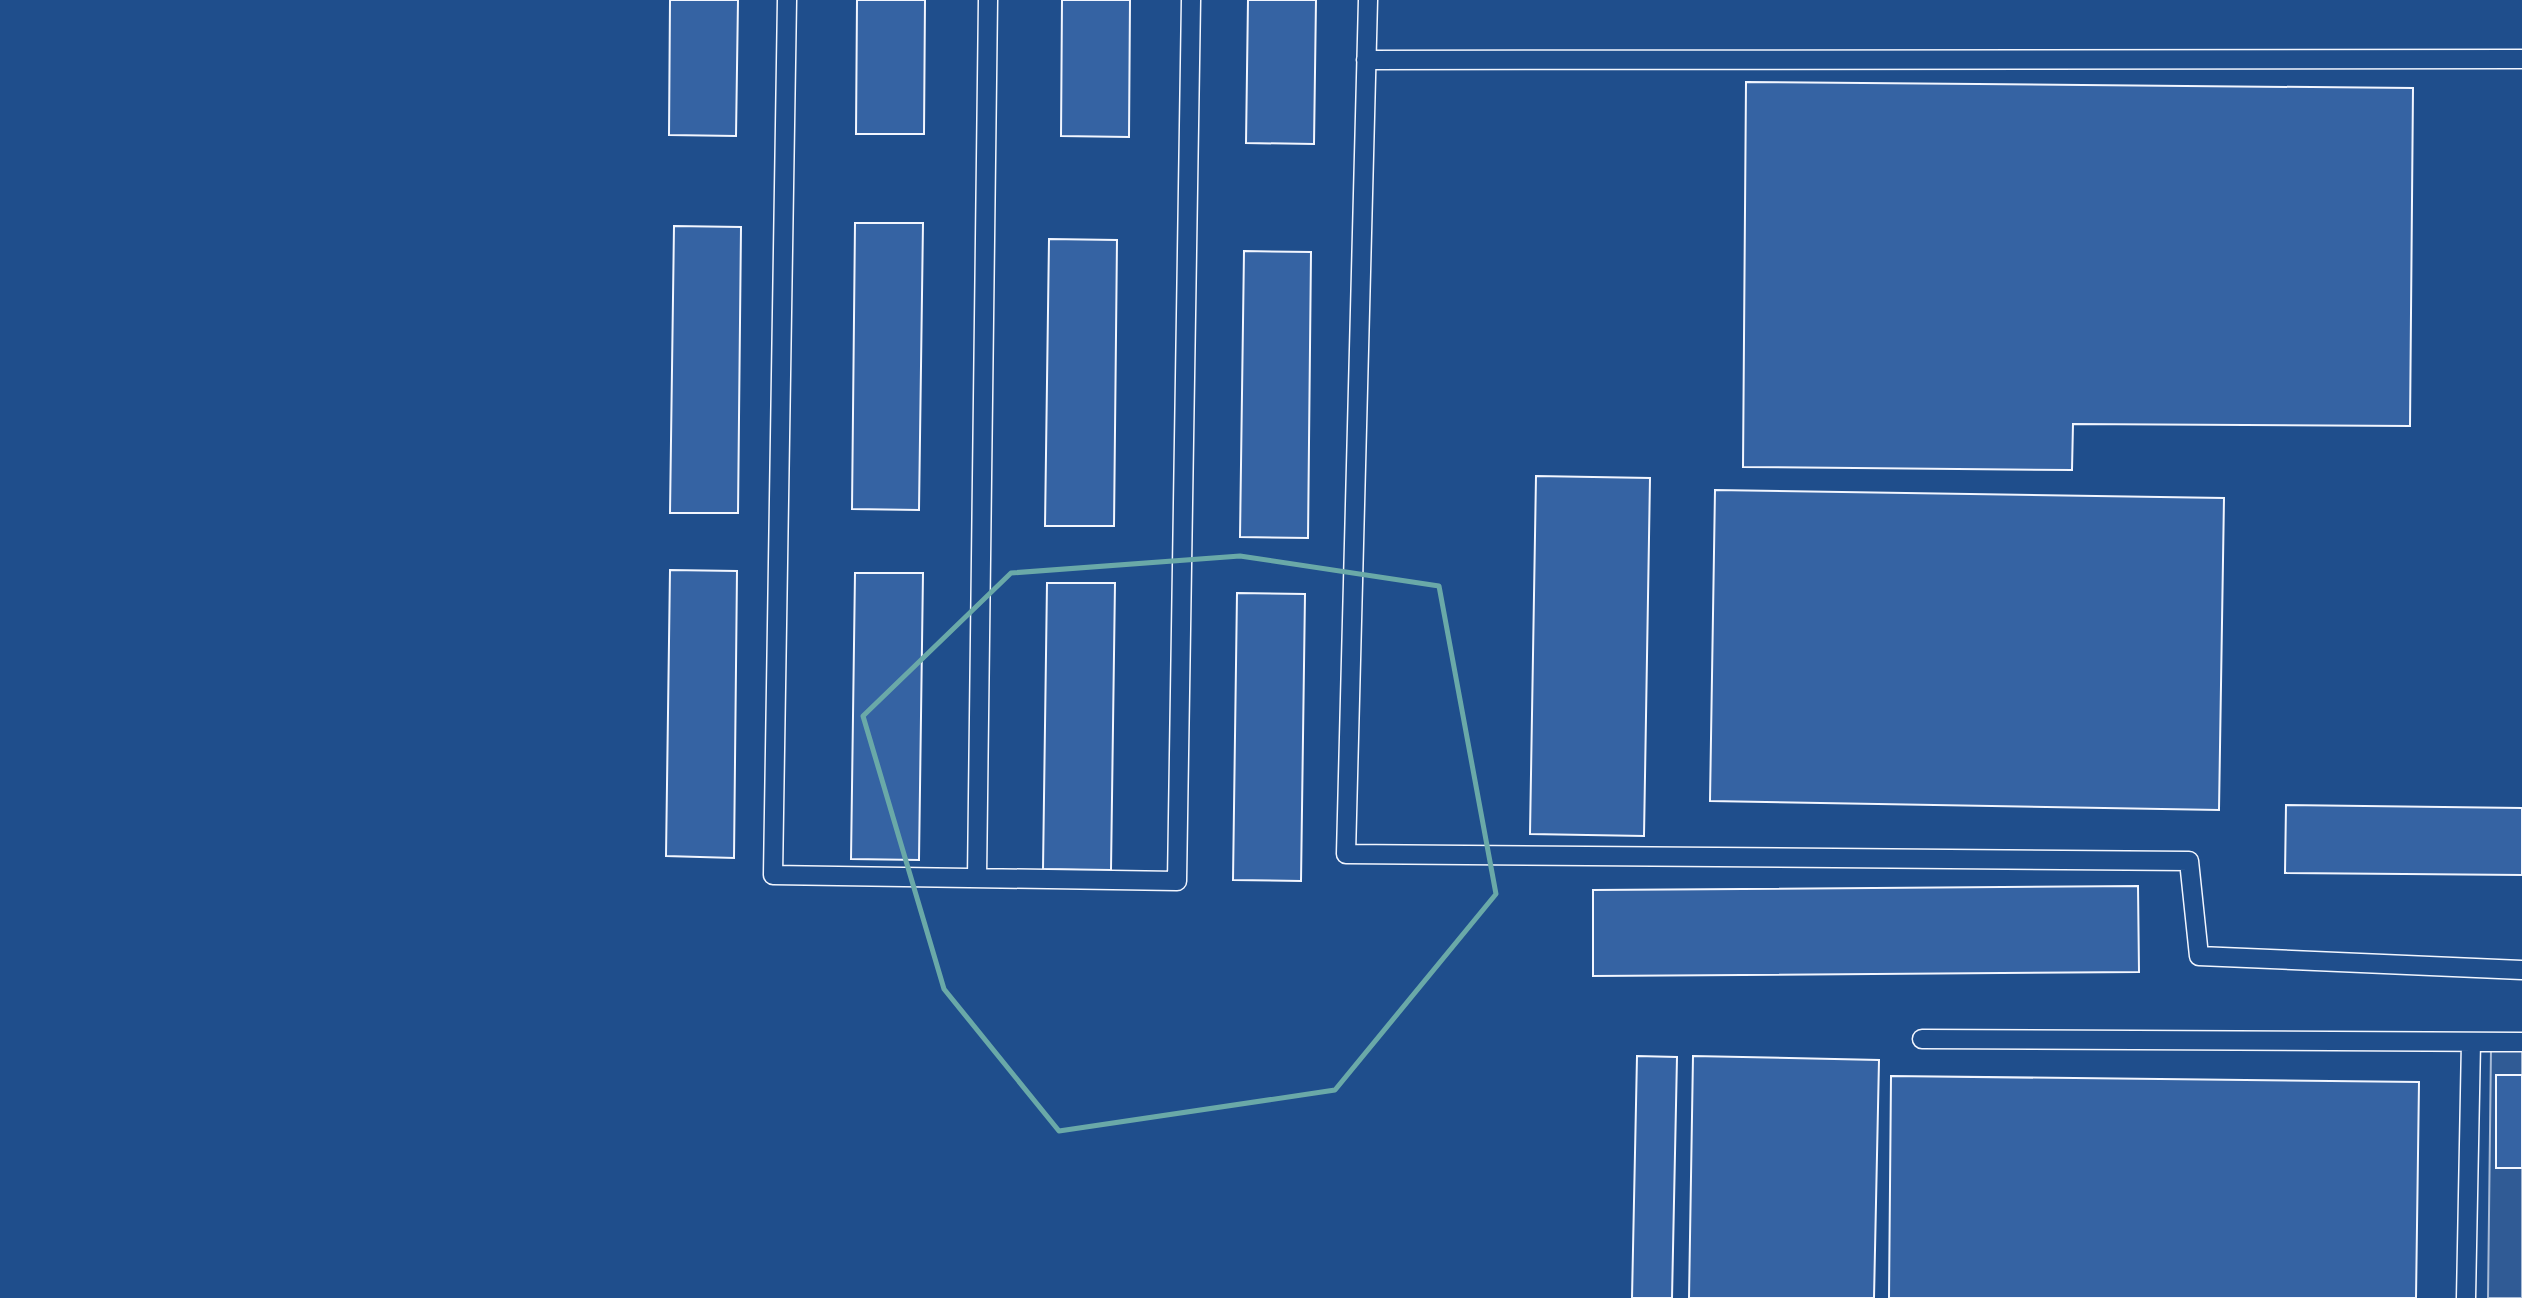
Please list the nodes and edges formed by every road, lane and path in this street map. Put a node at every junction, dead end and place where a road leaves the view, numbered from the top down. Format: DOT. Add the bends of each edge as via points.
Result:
graph roads {
  1 [pos="787,0"];
  2 [pos="988,0"];
  3 [pos="1191,0"];
  4 [pos="1368,0"];
  5 [pos="2522,59"];
  6 [pos="1366,61"];
  7 [pos="977,878"];
  8 [pos="2522,970"];
  9 [pos="1922,1038"];
  10 [pos="2471,1041"];
  11 [pos="2522,1042"];
  12 [pos="2466,1298"];
  1 -- 7 [label="lane" via="773,875"];
  2 -- 7 [label="lane"];
  3 -- 7 [label="lane" via="1177,881"];
  4 -- 6 [label="lane"];
  5 -- 6 [label="lane"];
  6 -- 8 [label="lane" via="1346,854 2189,861 2199,956"];
  9 -- 10 [label="lane"];
  10 -- 11 [label="lane"];
  10 -- 12 [label="lane"];
}
